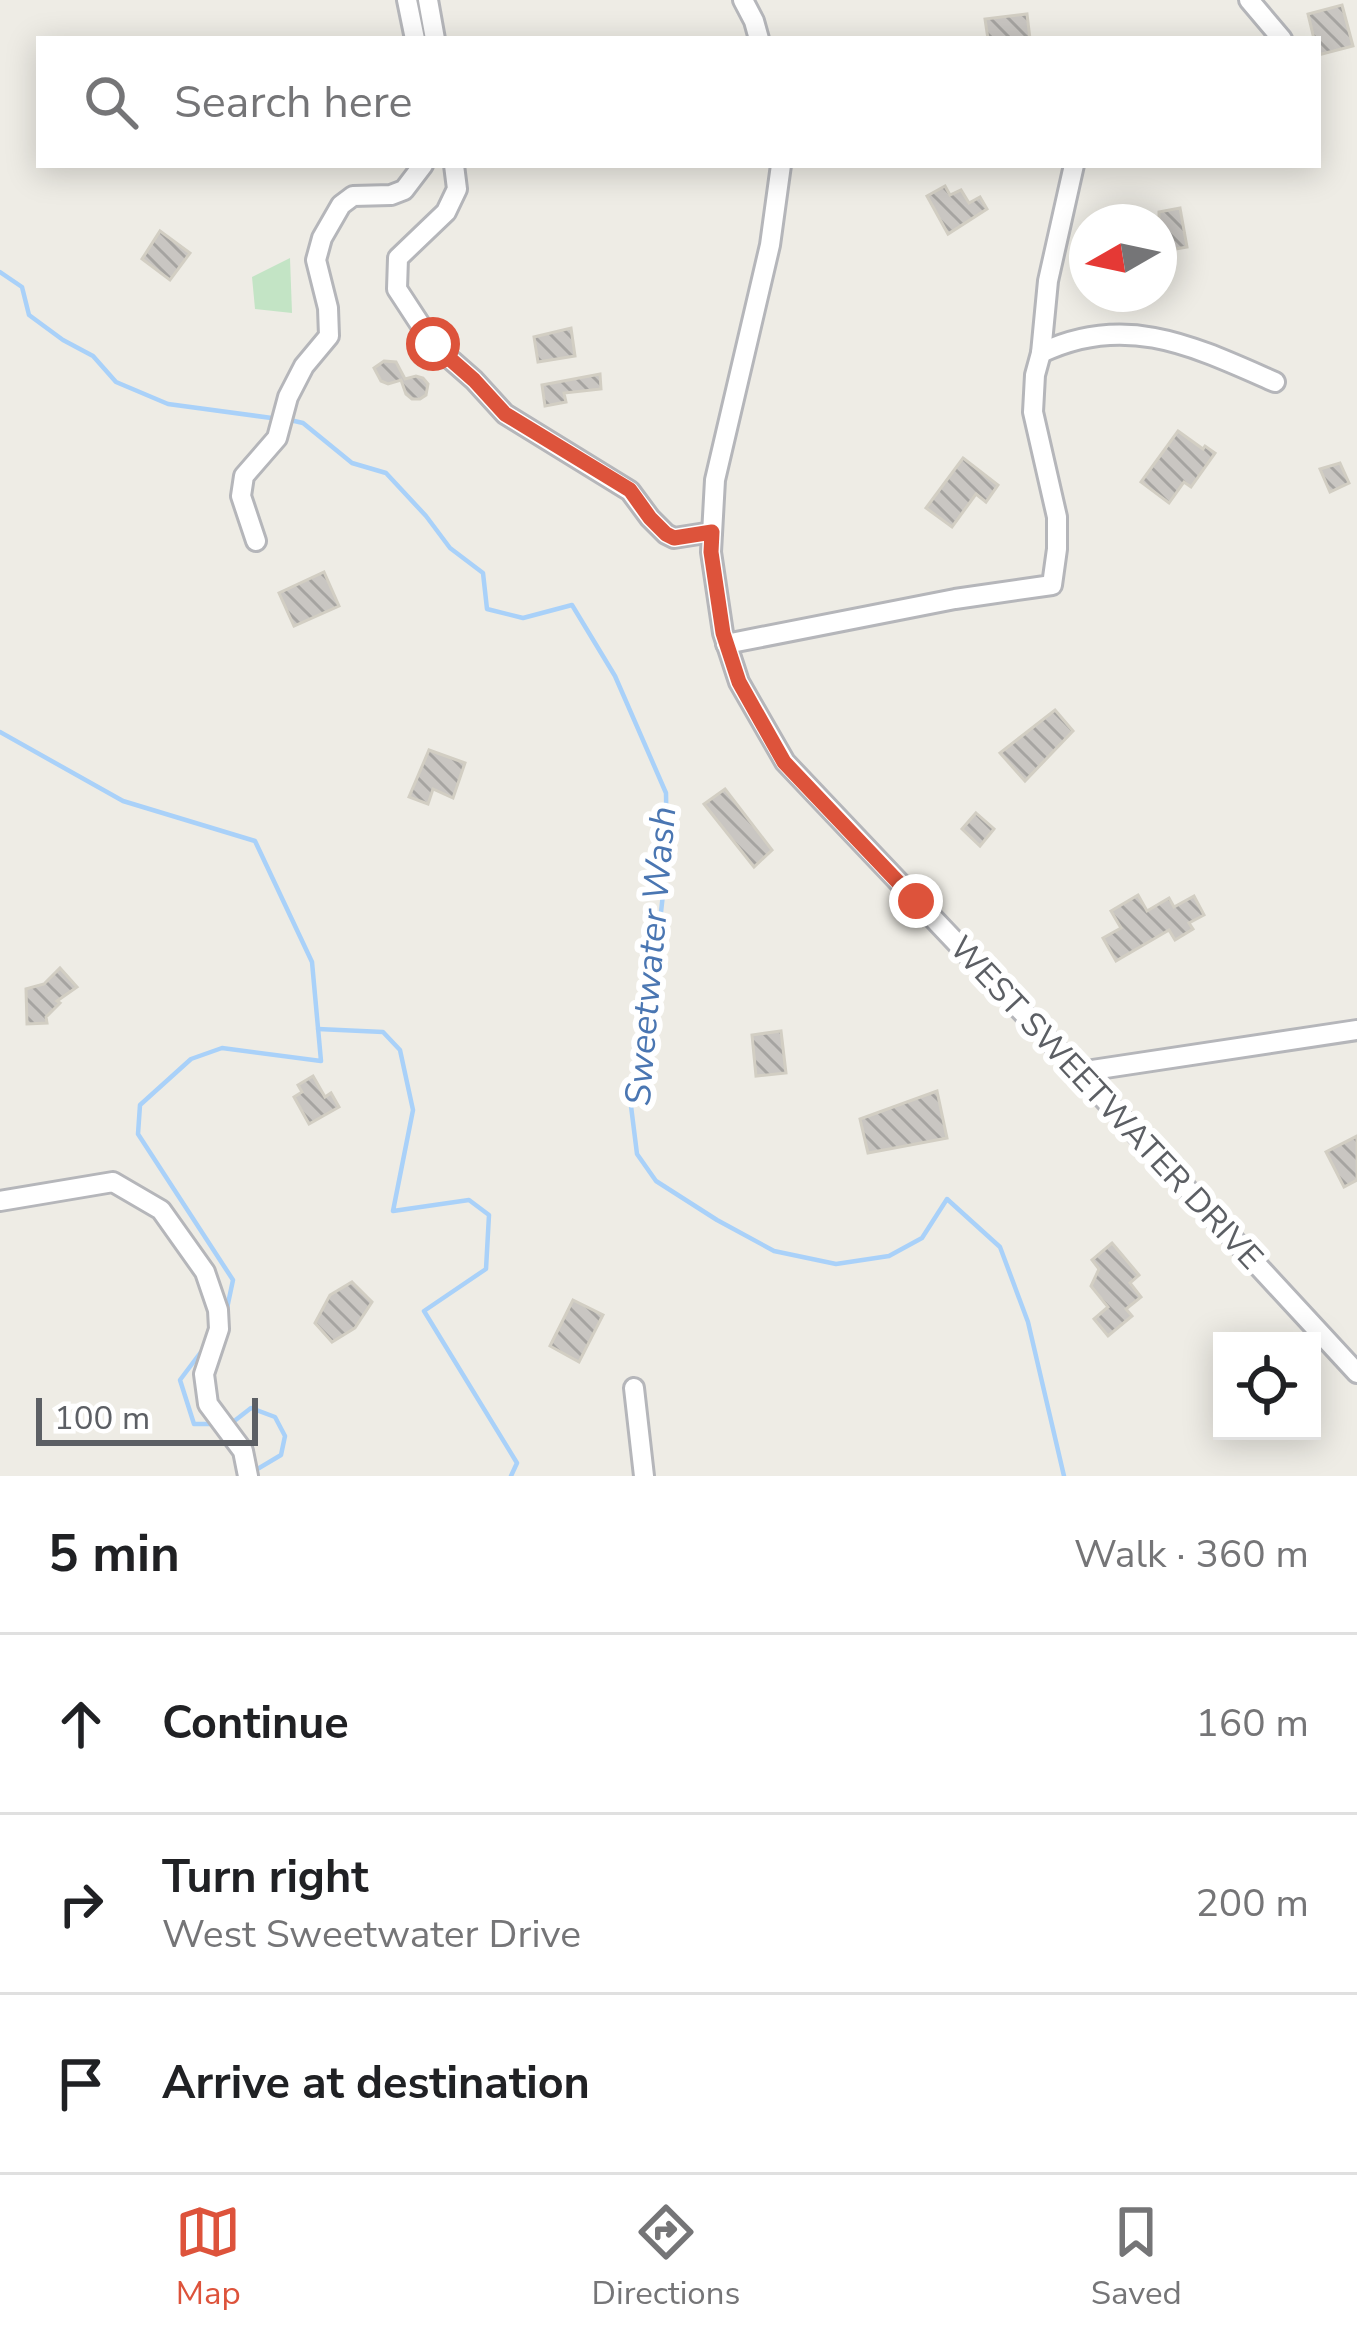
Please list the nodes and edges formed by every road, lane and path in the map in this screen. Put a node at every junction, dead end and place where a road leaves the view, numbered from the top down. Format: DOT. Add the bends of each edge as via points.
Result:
graph roads {
  1 [pos="407,0"];
  2 [pos="428,0"];
  3 [pos="743,0"];
  4 [pos="1249,0"];
  5 [pos="414,36"];
  6 [pos="434,36"];
  7 [pos="759,36"];
  8 [pos="1279,36"];
  9 [pos="421,168"];
  10 [pos="454,168"];
  11 [pos="781,168"];
  12 [pos="1073,168"];
  13 [pos="1041,353"];
  14 [pos="1275,382"];
  15 [pos="712,532"];
  16 [pos="256,541"];
  17 [pos="727,644"];
  18 [pos="1357,1030"];
  19 [pos="1079,1072"];
  20 [pos="0,1201"];
  21 [pos="1357,1373"];
  22 [pos="634,1388"];
  23 [pos="248,1476"];
  24 [pos="644,1476"];
  1 -- 5 [label="street"];
  2 -- 6 [label="street"];
  3 -- 7 [label="street"];
  4 -- 8 [label="street"];
  9 -- 16 [label="street" via="404,190 340,205 322,238 316,260 329,336 288,397 277,438 244,476 241,496"];
  10 -- 15 [label="street" via="457,189 446,212 398,258 397,289 433,344 505,414 630,490 666,534"];
  11 -- 15 [label="street, WEST SWEETWATER DRIVE" via="715,480"];
  12 -- 13 [label="street"];
  13 -- 14 [label="street" via="1072,338 1156,336"];
  13 -- 17 [label="street" via="1034,412 1057,517 1052,585"];
  15 -- 17 [label="street, WEST SWEETWATER DRIVE"];
  17 -- 19 [label="street, WEST SWEETWATER DRIVE" via="784,762"];
  18 -- 19 [label="street"];
  19 -- 21 [label="street, WEST SWEETWATER DRIVE"];
  20 -- 23 [label="street" via="113,1183 161,1210 205,1273 218,1310 204,1374 208,1404 243,1451"];
  22 -- 24 [label="street"];
}
